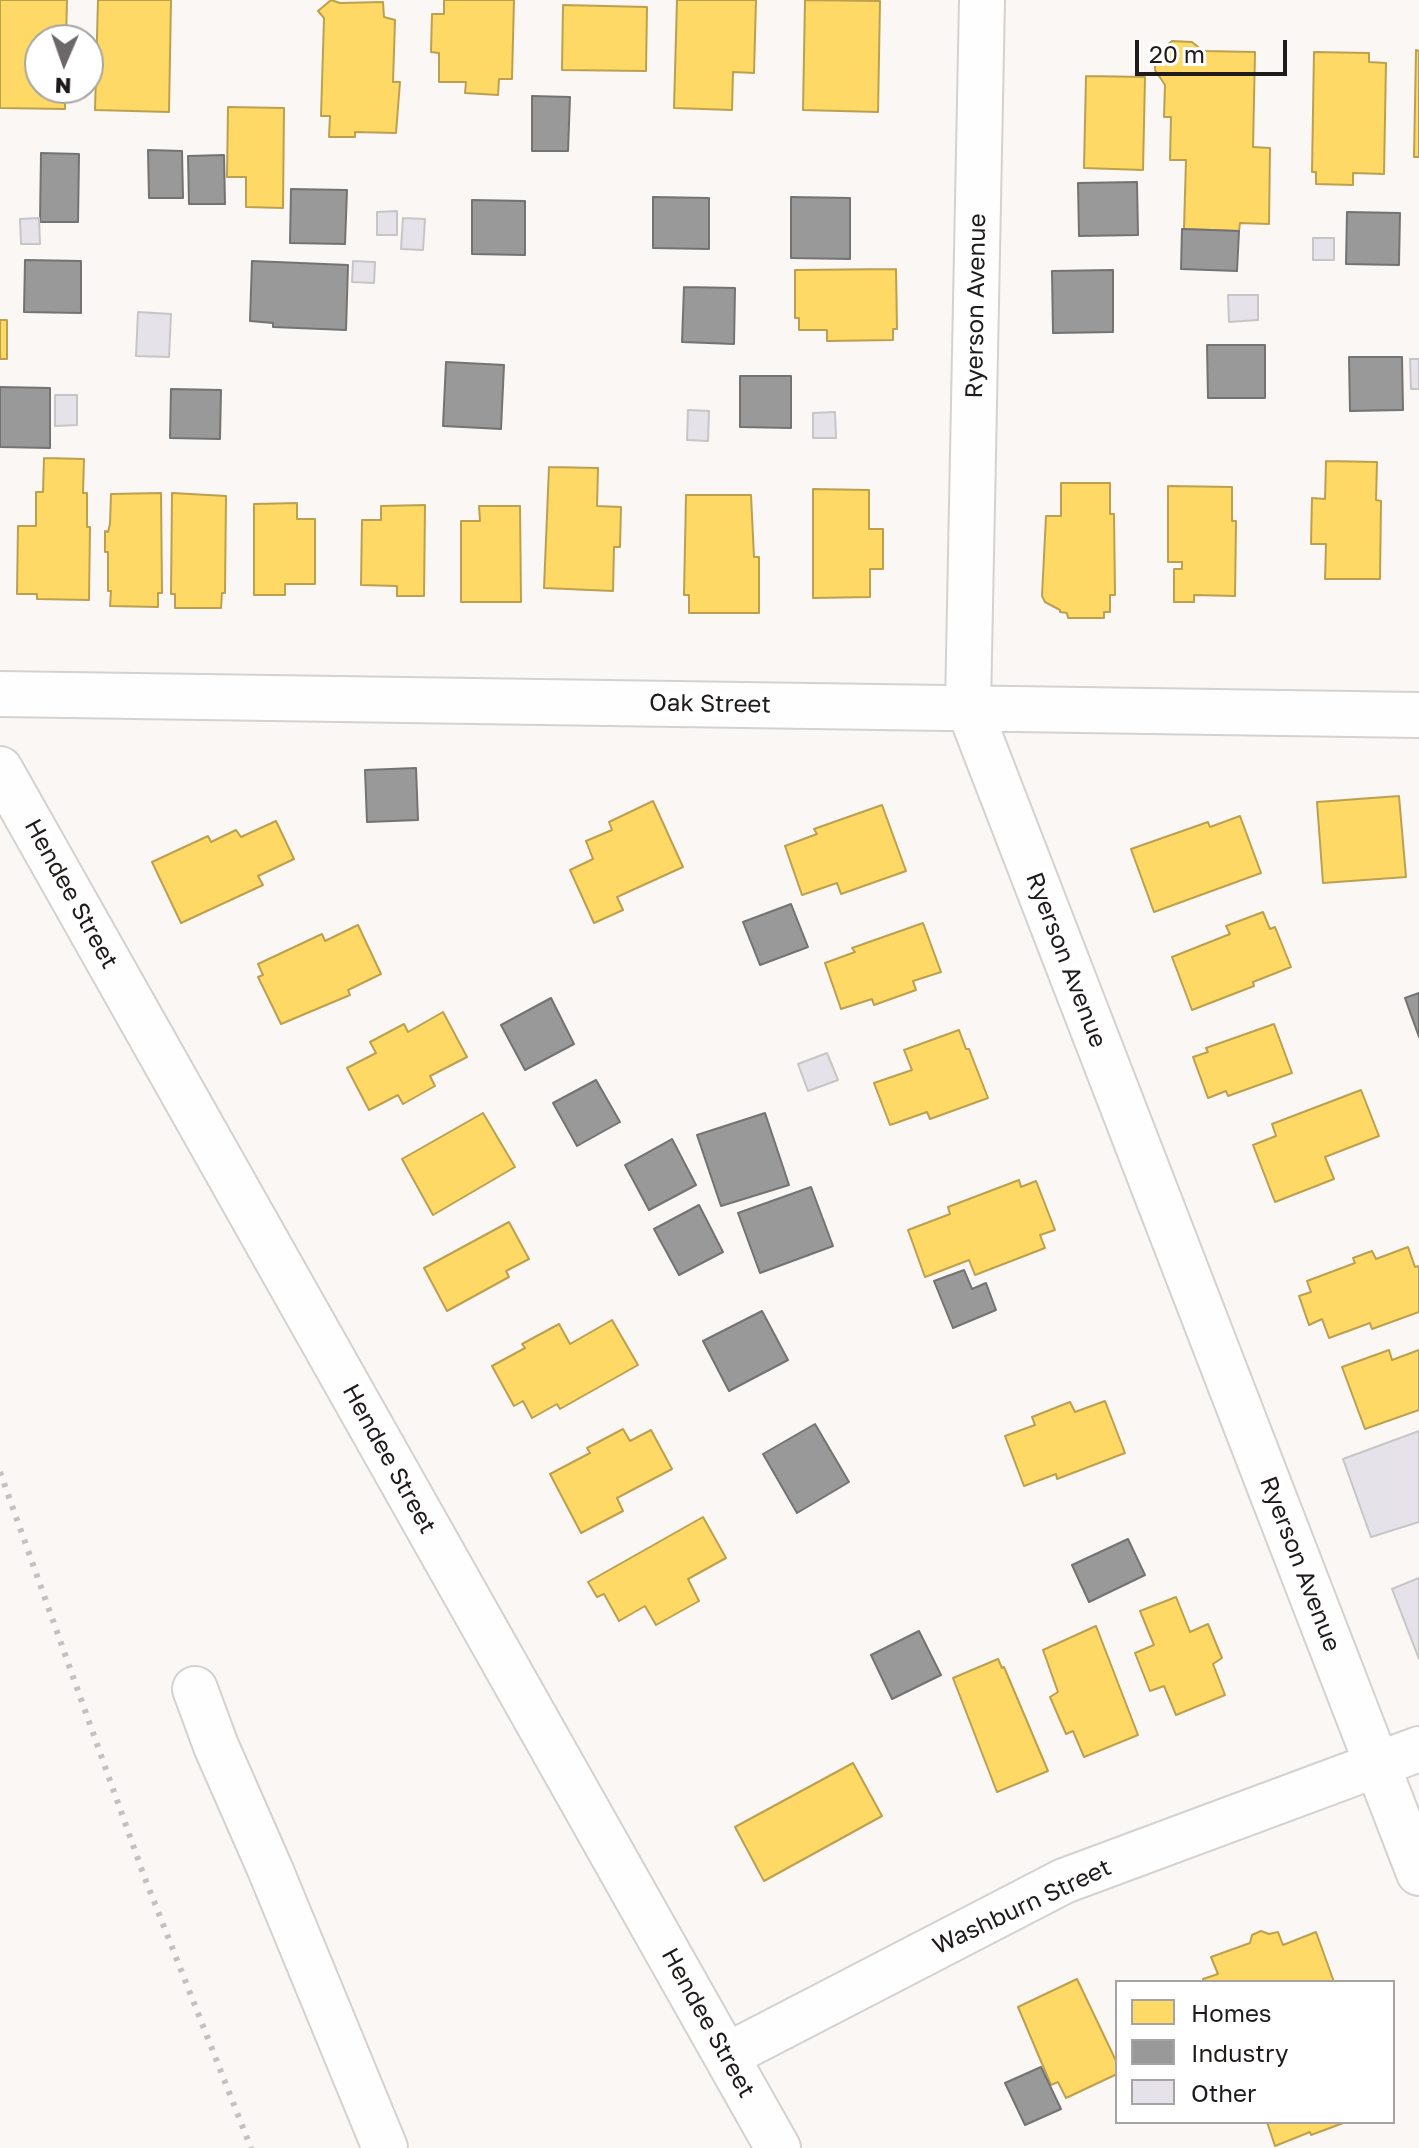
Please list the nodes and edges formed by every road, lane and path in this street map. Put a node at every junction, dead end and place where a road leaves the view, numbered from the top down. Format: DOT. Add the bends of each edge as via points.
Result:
graph roads {
  1 [pos="982,0"];
  2 [pos="0,694"];
  3 [pos="968,706"];
  4 [pos="1419,715"];
  5 [pos="0,769"];
  6 [pos="195,1689"];
  7 [pos="1419,1749"];
  8 [pos="1377,1764"];
  9 [pos="1419,1873"];
  10 [pos="726,2056"];
  11 [pos="385,2148"];
  12 [pos="778,2148"];
  1 -- 3 [label="street, Ryerson Avenue"];
  2 -- 3 [label="street, Oak Street"];
  3 -- 4 [label="street, Oak Street"];
  3 -- 8 [label="street, Ryerson Avenue"];
  5 -- 10 [label="street, Hendee Street"];
  6 -- 11 [label="street"];
  7 -- 8 [label="street, Washburn Street"];
  8 -- 9 [label="street, Ryerson Avenue"];
  8 -- 10 [label="street, Washburn Street" via="1064,1881"];
  10 -- 12 [label="street, Hendee Street"];
}
